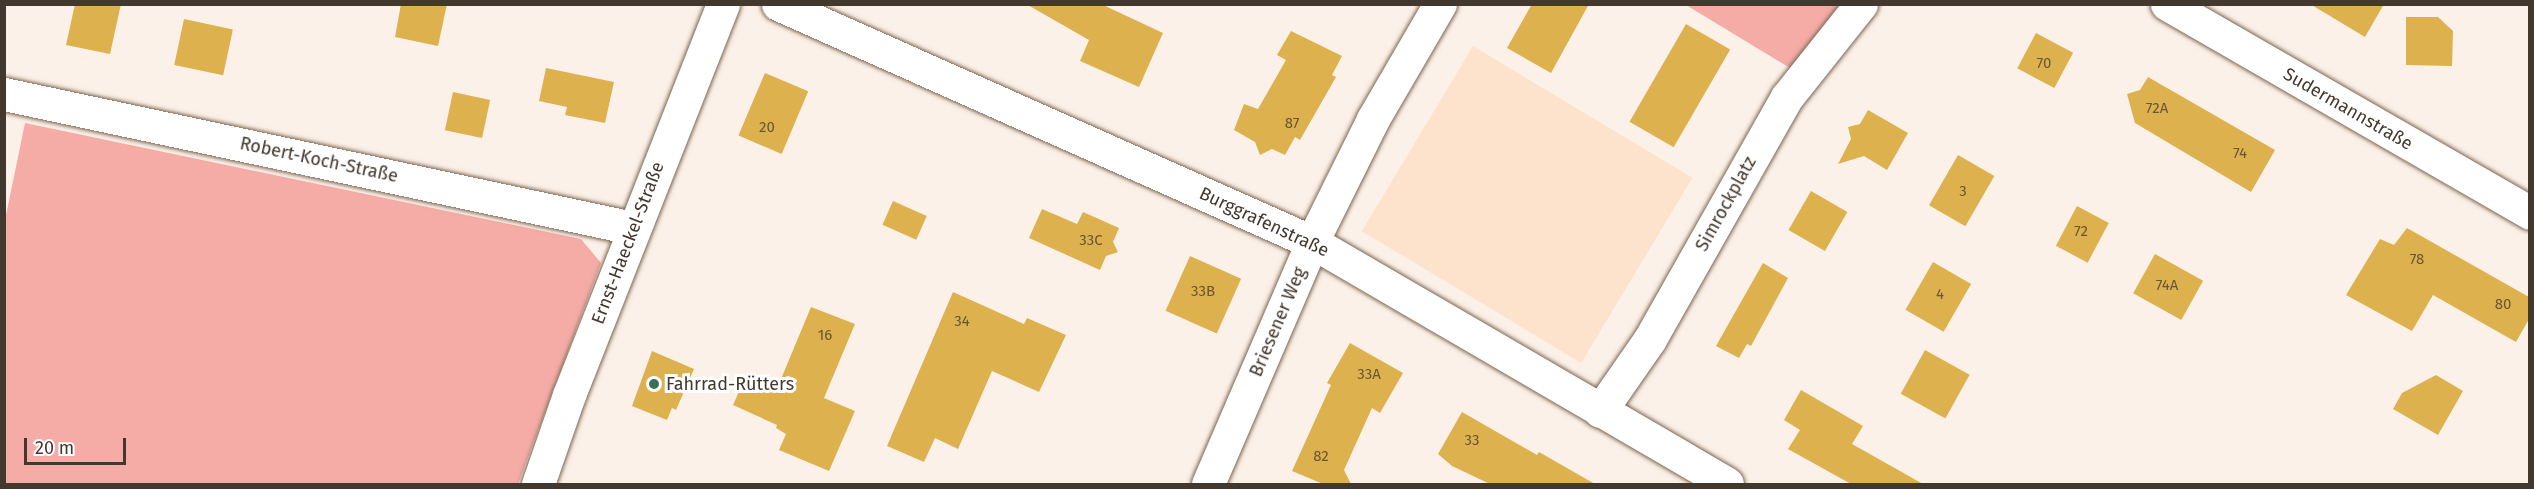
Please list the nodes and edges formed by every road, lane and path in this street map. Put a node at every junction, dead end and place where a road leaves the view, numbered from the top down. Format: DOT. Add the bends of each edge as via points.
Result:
graph roads {
  1 [pos="723,4"];
  2 [pos="778,4"];
  3 [pos="1440,4"];
  4 [pos="1861,4"];
  5 [pos="2167,4"];
  6 [pos="4,94"];
  7 [pos="2529,213"];
  8 [pos="633,228"];
  9 [pos="1312,242"];
  10 [pos="1600,411"];
  11 [pos="538,484"];
  12 [pos="1208,484"];
  13 [pos="1727,484"];
  1 -- 8 [label="street, Ernst-Haeckel-Straße"];
  2 -- 9 [label="street, Burggrafenstraße"];
  3 -- 9 [label="street, Briesener Weg" via="1373,119"];
  4 -- 10 [label="street, Simrockplatz" via="1787,97 1650,339"];
  5 -- 7 [label="street, Sudermannstraße"];
  6 -- 8 [label="street, Robert-Koch-Straße"];
  8 -- 11 [label="street, Ernst-Haeckel-Straße"];
  9 -- 10 [label="street, Burggrafenstraße"];
  9 -- 12 [label="street, Briesener Weg"];
  10 -- 13 [label="street, Burggrafenstraße"];
}
